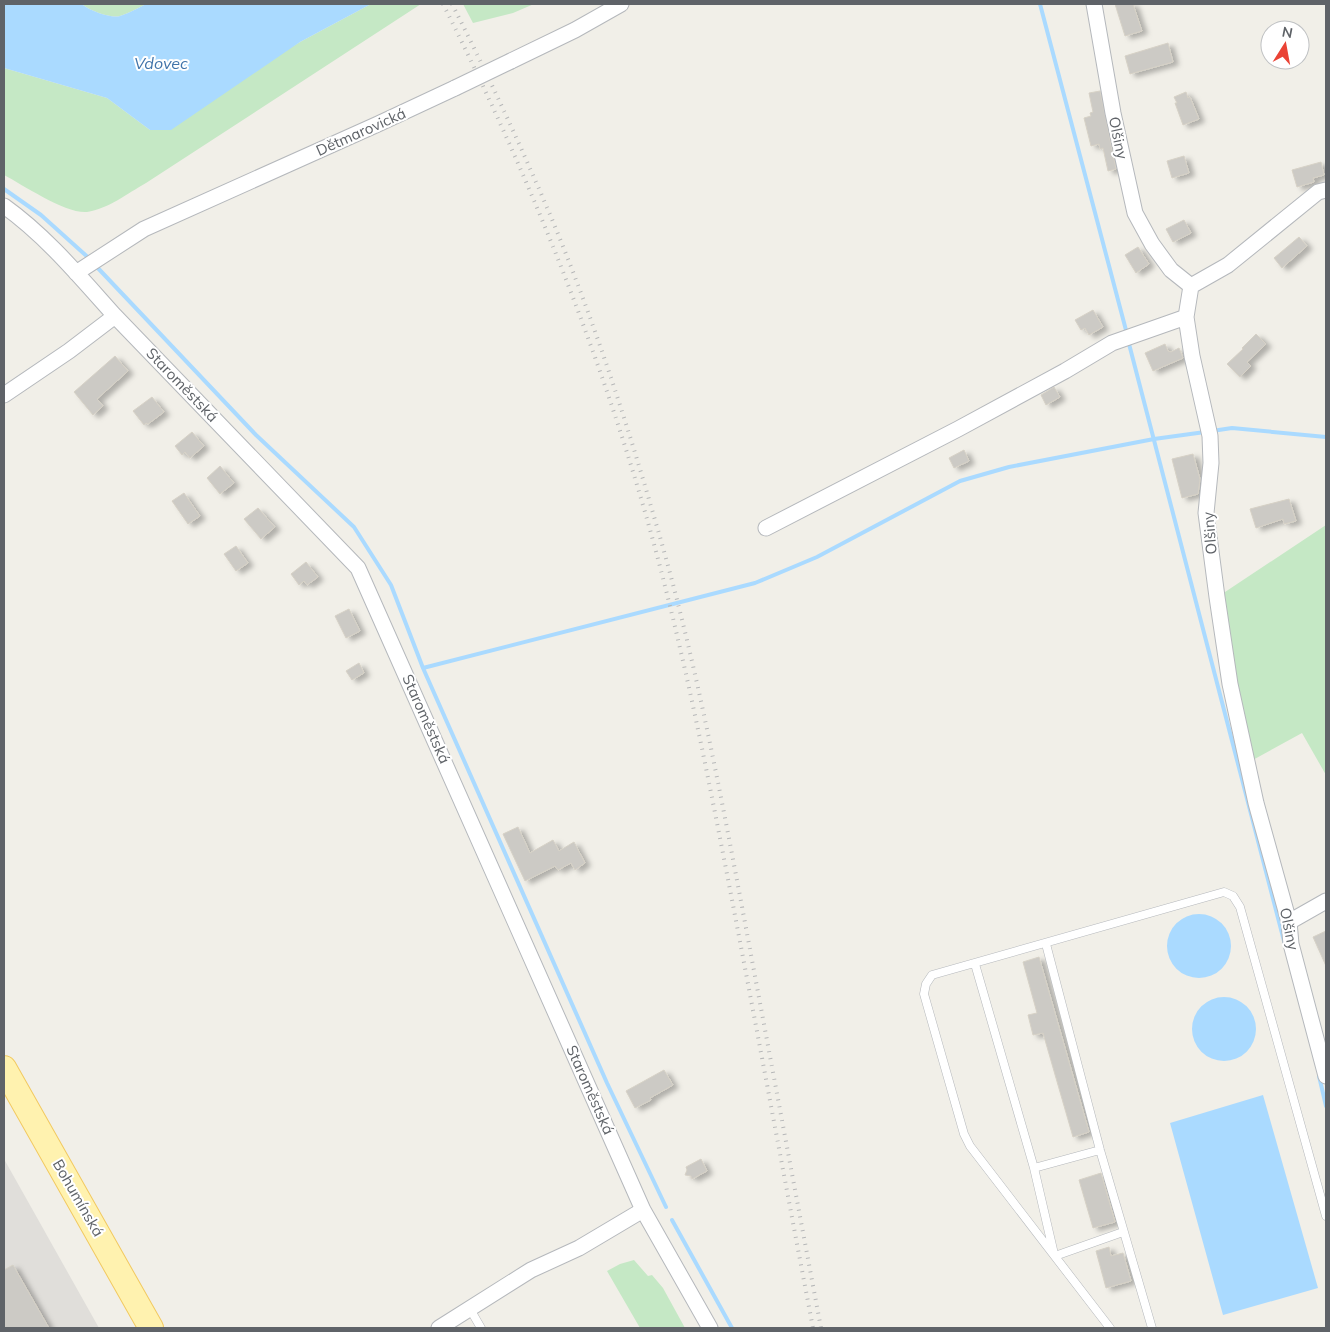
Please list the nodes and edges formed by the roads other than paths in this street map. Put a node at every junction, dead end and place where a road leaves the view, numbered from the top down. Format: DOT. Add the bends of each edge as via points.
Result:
graph roads {
  1 [pos="621,4"];
  2 [pos="1094,4"];
  3 [pos="1326,190"];
  4 [pos="4,206"];
  5 [pos="82,269"];
  6 [pos="1191,286"];
  7 [pos="115,316"];
  8 [pos="1186,318"];
  9 [pos="4,395"];
  10 [pos="766,528"];
  11 [pos="1326,901"];
  12 [pos="1289,922"];
  13 [pos="1046,944"];
  14 [pos="974,964"];
  15 [pos="4,1068"];
  16 [pos="1326,1076"];
  17 [pos="1100,1150"];
  18 [pos="1034,1168"];
  19 [pos="643,1210"];
  20 [pos="1326,1216"];
  21 [pos="1123,1232"];
  22 [pos="1054,1256"];
  23 [pos="470,1309"];
  24 [pos="150,1328"];
  25 [pos="439,1328"];
  26 [pos="481,1328"];
  27 [pos="710,1328"];
  28 [pos="1110,1328"];
  29 [pos="1152,1328"];
  1 -- 5 [label="street, Dětmarovická, bridge" via="455,88 144,229"];
  2 -- 6 [label="street, Olšiny" via="1135,213 1171,270"];
  3 -- 6 [label="street" via="1318,192 1228,265"];
  4 -- 5 [label="street, Staroměstská"];
  5 -- 7 [label="street, Staroměstská"];
  6 -- 8 [label="street, Olšiny"];
  7 -- 9 [label="street"];
  7 -- 19 [label="street, Staroměstská" via="358,568"];
  8 -- 10 [label="street" via="1112,343"];
  8 -- 12 [label="street, Olšiny" via="1210,430 1211,463 1206,513 1230,684 1256,803"];
  11 -- 12 [label="street"];
  12 -- 16 [label="street, Olšiny" via="1291,944"];
  13 -- 14 [label="lane"];
  13 -- 17 [label="lane"];
  13 -- 20 [label="lane" via="1224,892 1233,896 1240,907"];
  14 -- 18 [label="lane"];
  14 -- 22 [label="lane" via="932,975 924,994 964,1134"];
  15 -- 24 [label="main road, Bohumínská"];
  17 -- 18 [label="lane"];
  17 -- 21 [label="lane"];
  18 -- 22 [label="lane"];
  19 -- 23 [label="street" via="578,1248 531,1270"];
  19 -- 27 [label="street, Staroměstská"];
  21 -- 22 [label="lane"];
  21 -- 29 [label="lane"];
  22 -- 28 [label="lane"];
  23 -- 25 [label="street"];
  23 -- 26 [label="lane"];
}
